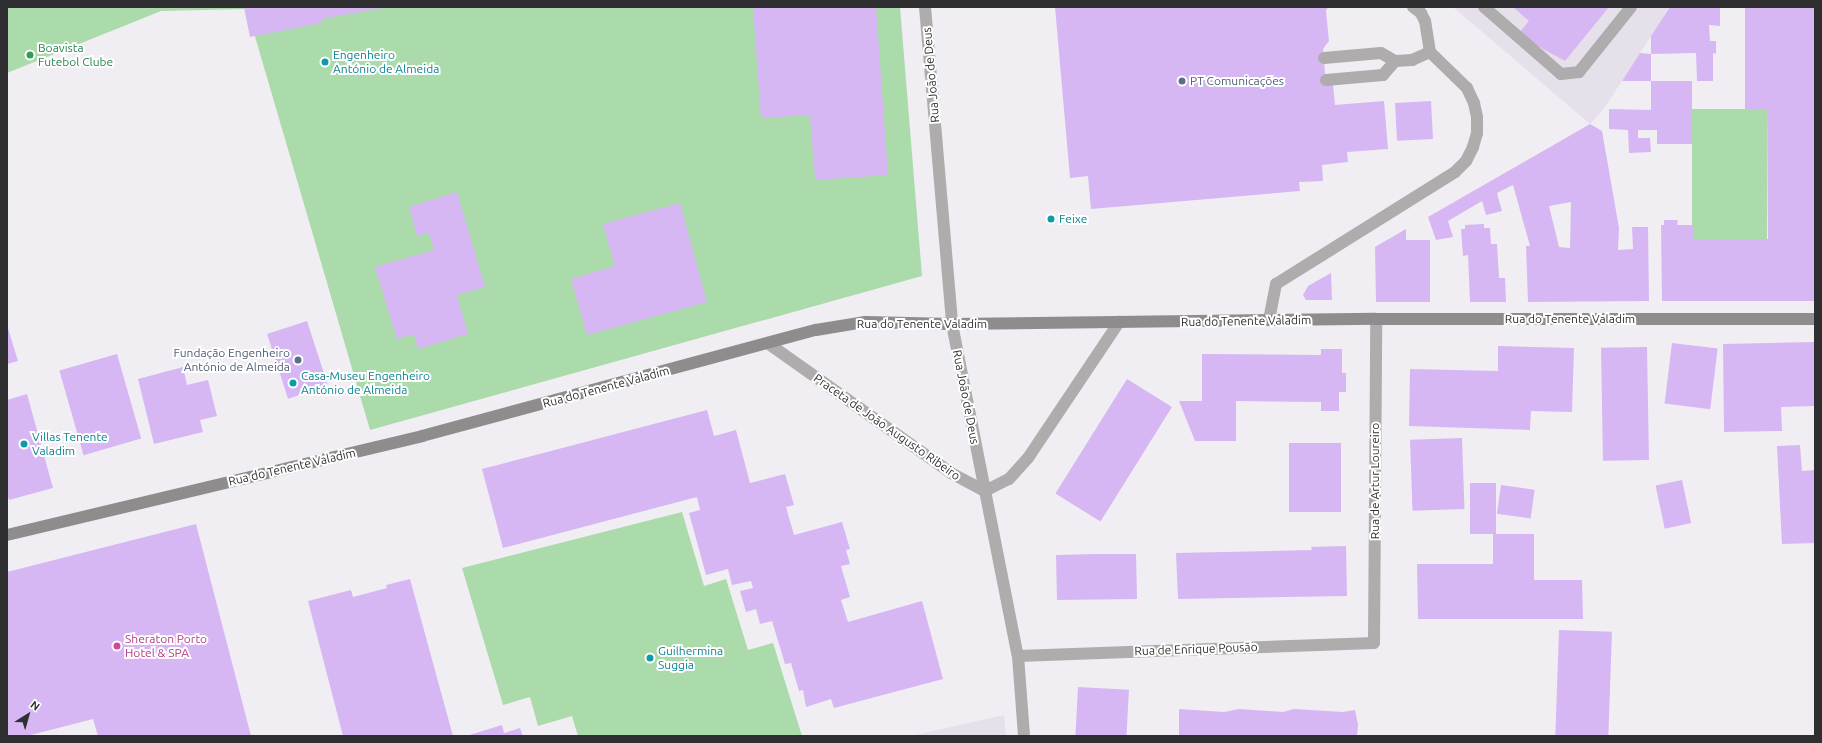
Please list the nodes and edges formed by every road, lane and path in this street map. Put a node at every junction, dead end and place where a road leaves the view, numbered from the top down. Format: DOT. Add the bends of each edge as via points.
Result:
graph roads {
  1 [pos="925,7"];
  2 [pos="1413,7"];
  3 [pos="1484,7"];
  4 [pos="1631,7"];
  5 [pos="1430,52"];
  6 [pos="1324,58"];
  7 [pos="1395,61"];
  8 [pos="1326,80"];
  9 [pos="1376,319"];
  10 [pos="1815,319"];
  11 [pos="1269,320"];
  12 [pos="1119,322"];
  13 [pos="952,324"];
  14 [pos="769,344"];
  15 [pos="985,491"];
  16 [pos="7,536"];
  17 [pos="1374,643"];
  18 [pos="1018,656"];
  19 [pos="1024,736"];
  1 -- 13 [label="street, Rua João de Deus"];
  2 -- 5 [label="street" via="1426,21"];
  3 -- 4 [label="street" via="1561,74 1579,72"];
  5 -- 7 [label="street" via="1412,60"];
  5 -- 11 [label="street" via="1467,88 1474,103 1477,133 1466,161 1455,172 1276,284"];
  6 -- 7 [label="street" via="1381,53"];
  7 -- 8 [label="street" via="1383,75"];
  9 -- 10 [label="main road, Rua do Tenente Valadim"];
  9 -- 11 [label="main road, Rua do Tenente Valadim"];
  9 -- 17 [label="street, Rua de Artur Loureiro"];
  11 -- 12 [label="main road, Rua do Tenente Valadim"];
  12 -- 13 [label="main road, Rua do Tenente Valadim"];
  12 -- 15 [label="street" via="1028,458 1008,479"];
  13 -- 14 [label="main road, Rua do Tenente Valadim" via="866,322 816,330"];
  13 -- 15 [label="street, Rua João de Deus"];
  14 -- 15 [label="street, Praceta de João Augusto Ribeiro" via="951,473"];
  14 -- 16 [label="main road, Rua do Tenente Valadim" via="422,436"];
  15 -- 18 [label="street, Rua João de Deus"];
  17 -- 18 [label="street, Rua de Enrique Pousão"];
  18 -- 19 [label="street, Rua João de Deus"];
}
